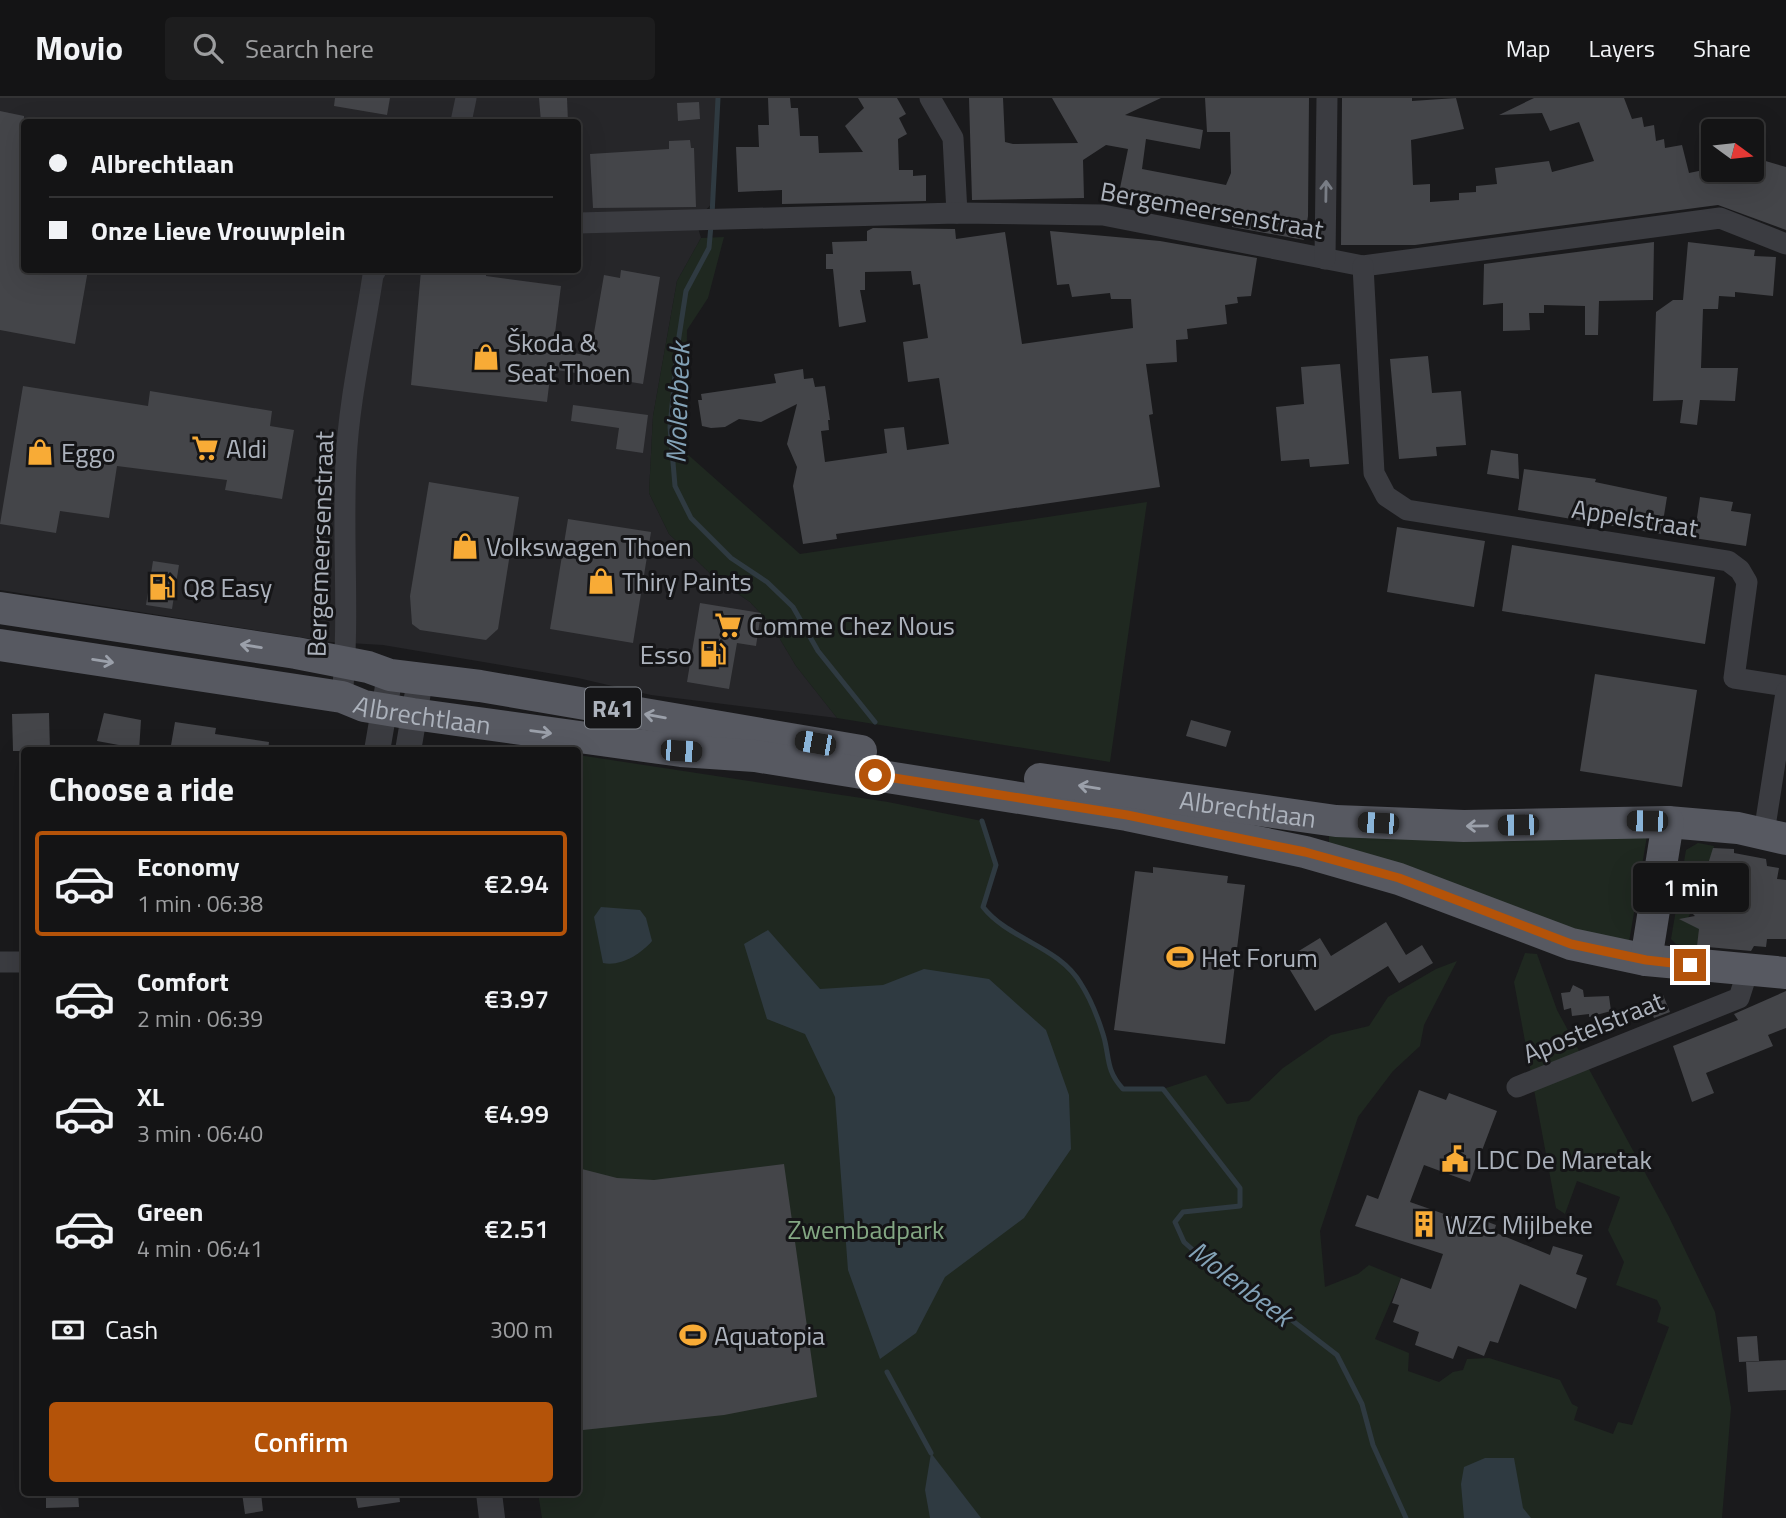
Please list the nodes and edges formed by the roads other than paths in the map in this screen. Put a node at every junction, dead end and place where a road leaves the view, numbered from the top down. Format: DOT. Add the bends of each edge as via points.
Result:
graph roads {
  1 [pos="466,98"];
  2 [pos="930,98"];
  3 [pos="1327,98"];
  4 [pos="462,119"];
  5 [pos="957,214"];
  6 [pos="581,223"];
  7 [pos="1786,244"];
  8 [pos="1325,259"];
  9 [pos="1363,266"];
  10 [pos="374,273"];
  11 [pos="0,608"];
  12 [pos="0,645"];
  13 [pos="345,663"];
  14 [pos="405,677"];
  15 [pos="1786,686"];
  16 [pos="1786,692"];
  17 [pos="342,697"];
  18 [pos="399,712"];
  19 [pos="379,747"];
  20 [pos="407,747"];
  21 [pos="1668,822"];
  22 [pos="1775,836"];
  23 [pos="1646,960"];
  24 [pos="0,962"];
  25 [pos="21,962"];
  26 [pos="1748,970"];
  27 [pos="1786,973"];
  28 [pos="1517,1087"];
  29 [pos="488,1496"];
  30 [pos="492,1518"];
  1 -- 4 [label="street"];
  2 -- 5 [label="street" via="953,138"];
  8 -- 3 [label="street, one-way"];
  5 -- 6 [label="street, Bergemeersenstraat"];
  5 -- 8 [label="street, Bergemeersenstraat" via="1103,215"];
  7 -- 9 [label="street, Bergemeersenstraat" via="1720,218"];
  8 -- 9 [label="street, Bergemeersenstraat"];
  9 -- 15 [label="street, Appelstraat" via="1374,473 1386,496 1407,510 1728,561 1747,582 1734,678"];
  10 -- 13 [label="street, Bergemeersenstraat" via="346,457"];
  13 -- 11 [label="main road, Albrechtlaan / R41, one-way"];
  12 -- 17 [label="main road, Albrechtlaan / R41, one-way"];
  13 -- 14 [label="main road, Albrechtlaan / R41"];
  13 -- 17 [label="street, Bergemeersenstraat"];
  14 -- 18 [label="street"];
  21 -- 14 [label="main road, Albrechtlaan / R41, one-way" via="1464,826 1336,821 1068,784"];
  16 -- 22 [label="street"];
  17 -- 18 [label="main road, Albrechtlaan / R41"];
  18 -- 19 [label="street"];
  18 -- 20 [label="street"];
  18 -- 23 [label="main road, Albrechtlaan / R41, one-way" via="681,751 755,756 1127,815 1305,852 1386,875 1541,934"];
  21 -- 22 [label="main road, R41"];
  21 -- 23 [label="main road"];
  23 -- 26 [label="main road, R41"];
  24 -- 25 [label="street"];
  26 -- 27 [label="main road, R41"];
  26 -- 28 [label="street, Apostelstraat" via="1739,998"];
  29 -- 30 [label="street"];
}
